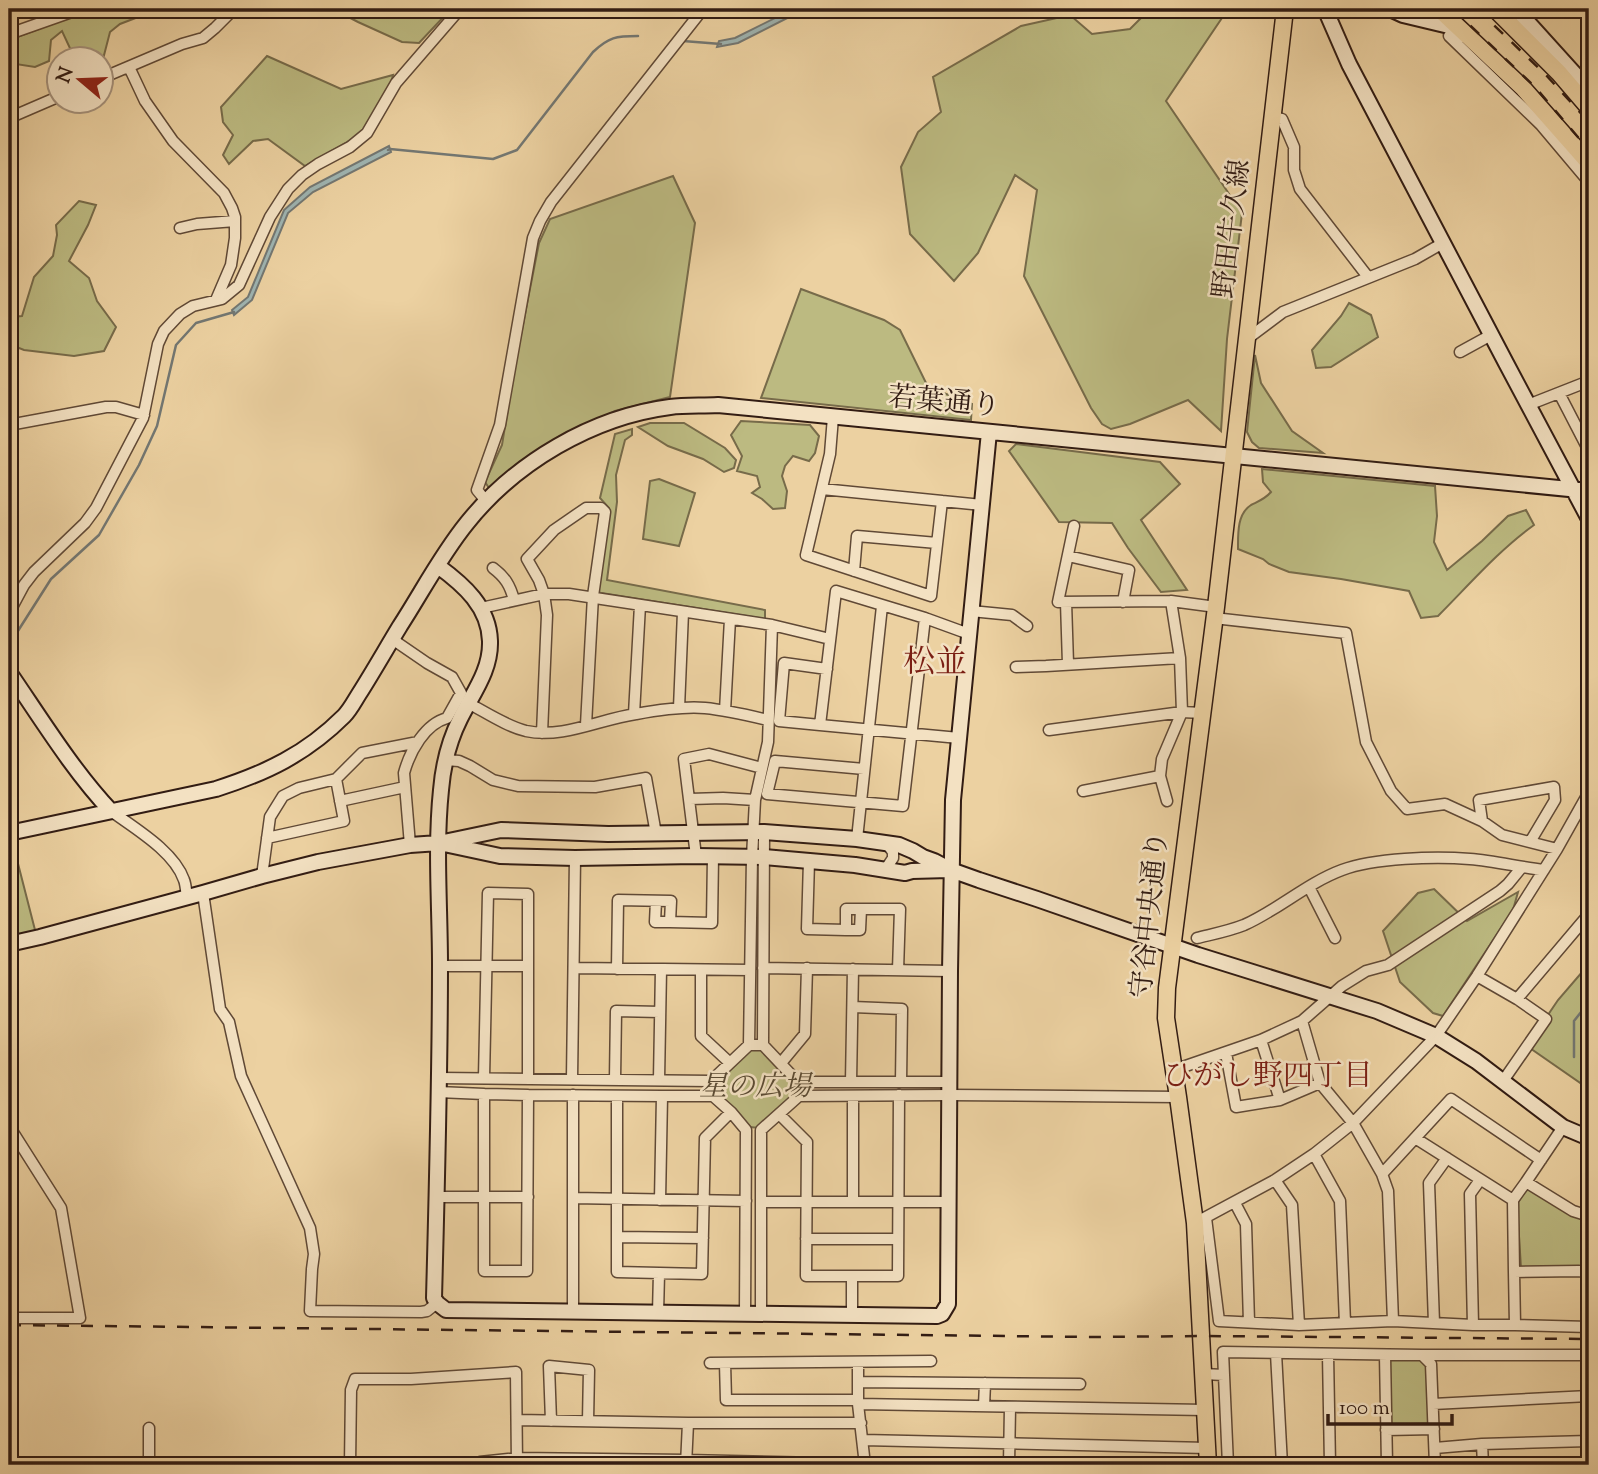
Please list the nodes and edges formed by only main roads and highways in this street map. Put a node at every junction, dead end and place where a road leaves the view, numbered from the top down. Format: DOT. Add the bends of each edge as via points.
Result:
graph roads {
  1 [pos="1284,9"];
  2 [pos="1439,9"];
  3 [pos="1495,9"];
  4 [pos="1589,108"];
  5 [pos="1589,163"];
  6 [pos="1233,456"];
  7 [pos="1208,1465"];
  1 -- 6 [label="main road, 野田牛久線"];
  2 -- 5 [label="main road"];
  3 -- 4 [label="main road"];
  6 -- 7 [label="main road, 守谷中央通り" via="1166,1018 1200,1221"];
}
